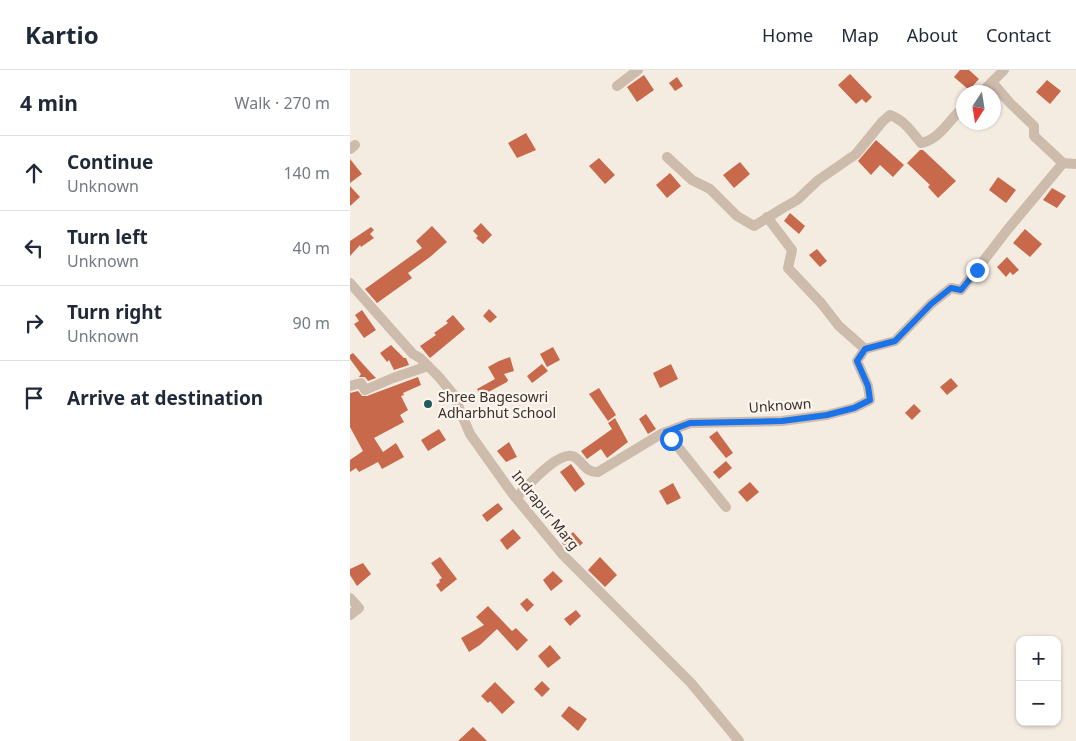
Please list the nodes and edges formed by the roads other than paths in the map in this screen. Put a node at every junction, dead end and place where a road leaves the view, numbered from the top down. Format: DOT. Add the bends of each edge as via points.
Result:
graph roads {
  1 [pos="638,70"];
  2 [pos="1004,70"];
  3 [pos="992,82"];
  4 [pos="989,85"];
  5 [pos="617,86"];
  6 [pos="956,114"];
  7 [pos="667,157"];
  8 [pos="1062,163"];
  9 [pos="1076,164"];
  10 [pos="767,218"];
  11 [pos="350,283"];
  12 [pos="865,349"];
  13 [pos="428,366"];
  14 [pos="350,386"];
  15 [pos="666,432"];
  16 [pos="516,498"];
  17 [pos="726,507"];
  18 [pos="350,598"];
  19 [pos="350,615"];
  20 [pos="740,741"];
  1 -- 5 [label="street"];
  2 -- 3 [label="street"];
  3 -- 4 [label="street"];
  3 -- 8 [label="street" via="1034,126 1034,136"];
  6 -- 10 [label="street" via="939,134 921,143 904,123 890,115 856,154 816,181 797,200"];
  7 -- 10 [label="street" via="754,226"];
  8 -- 9 [label="street"];
  8 -- 12 [label="street" via="961,290 951,288 895,341"];
  10 -- 12 [label="street" via="792,250 788,268 839,326"];
  11 -- 13 [label="street, Indrapur Marg" via="413,354"];
  12 -- 15 [label="street, Unknown" via="857,361 868,386 870,400 854,408 782,421 690,423"];
  13 -- 14 [label="street" via="365,390 361,383"];
  13 -- 16 [label="street, Indrapur Marg" via="452,394 470,434"];
  15 -- 16 [label="street, Unknown" via="598,472 586,469 572,455 564,456 553,462"];
  15 -- 17 [label="street"];
  16 -- 20 [label="street, Indrapur Marg" via="563,555 692,683"];
  18 -- 19 [label="street" via="359,608"];
}
